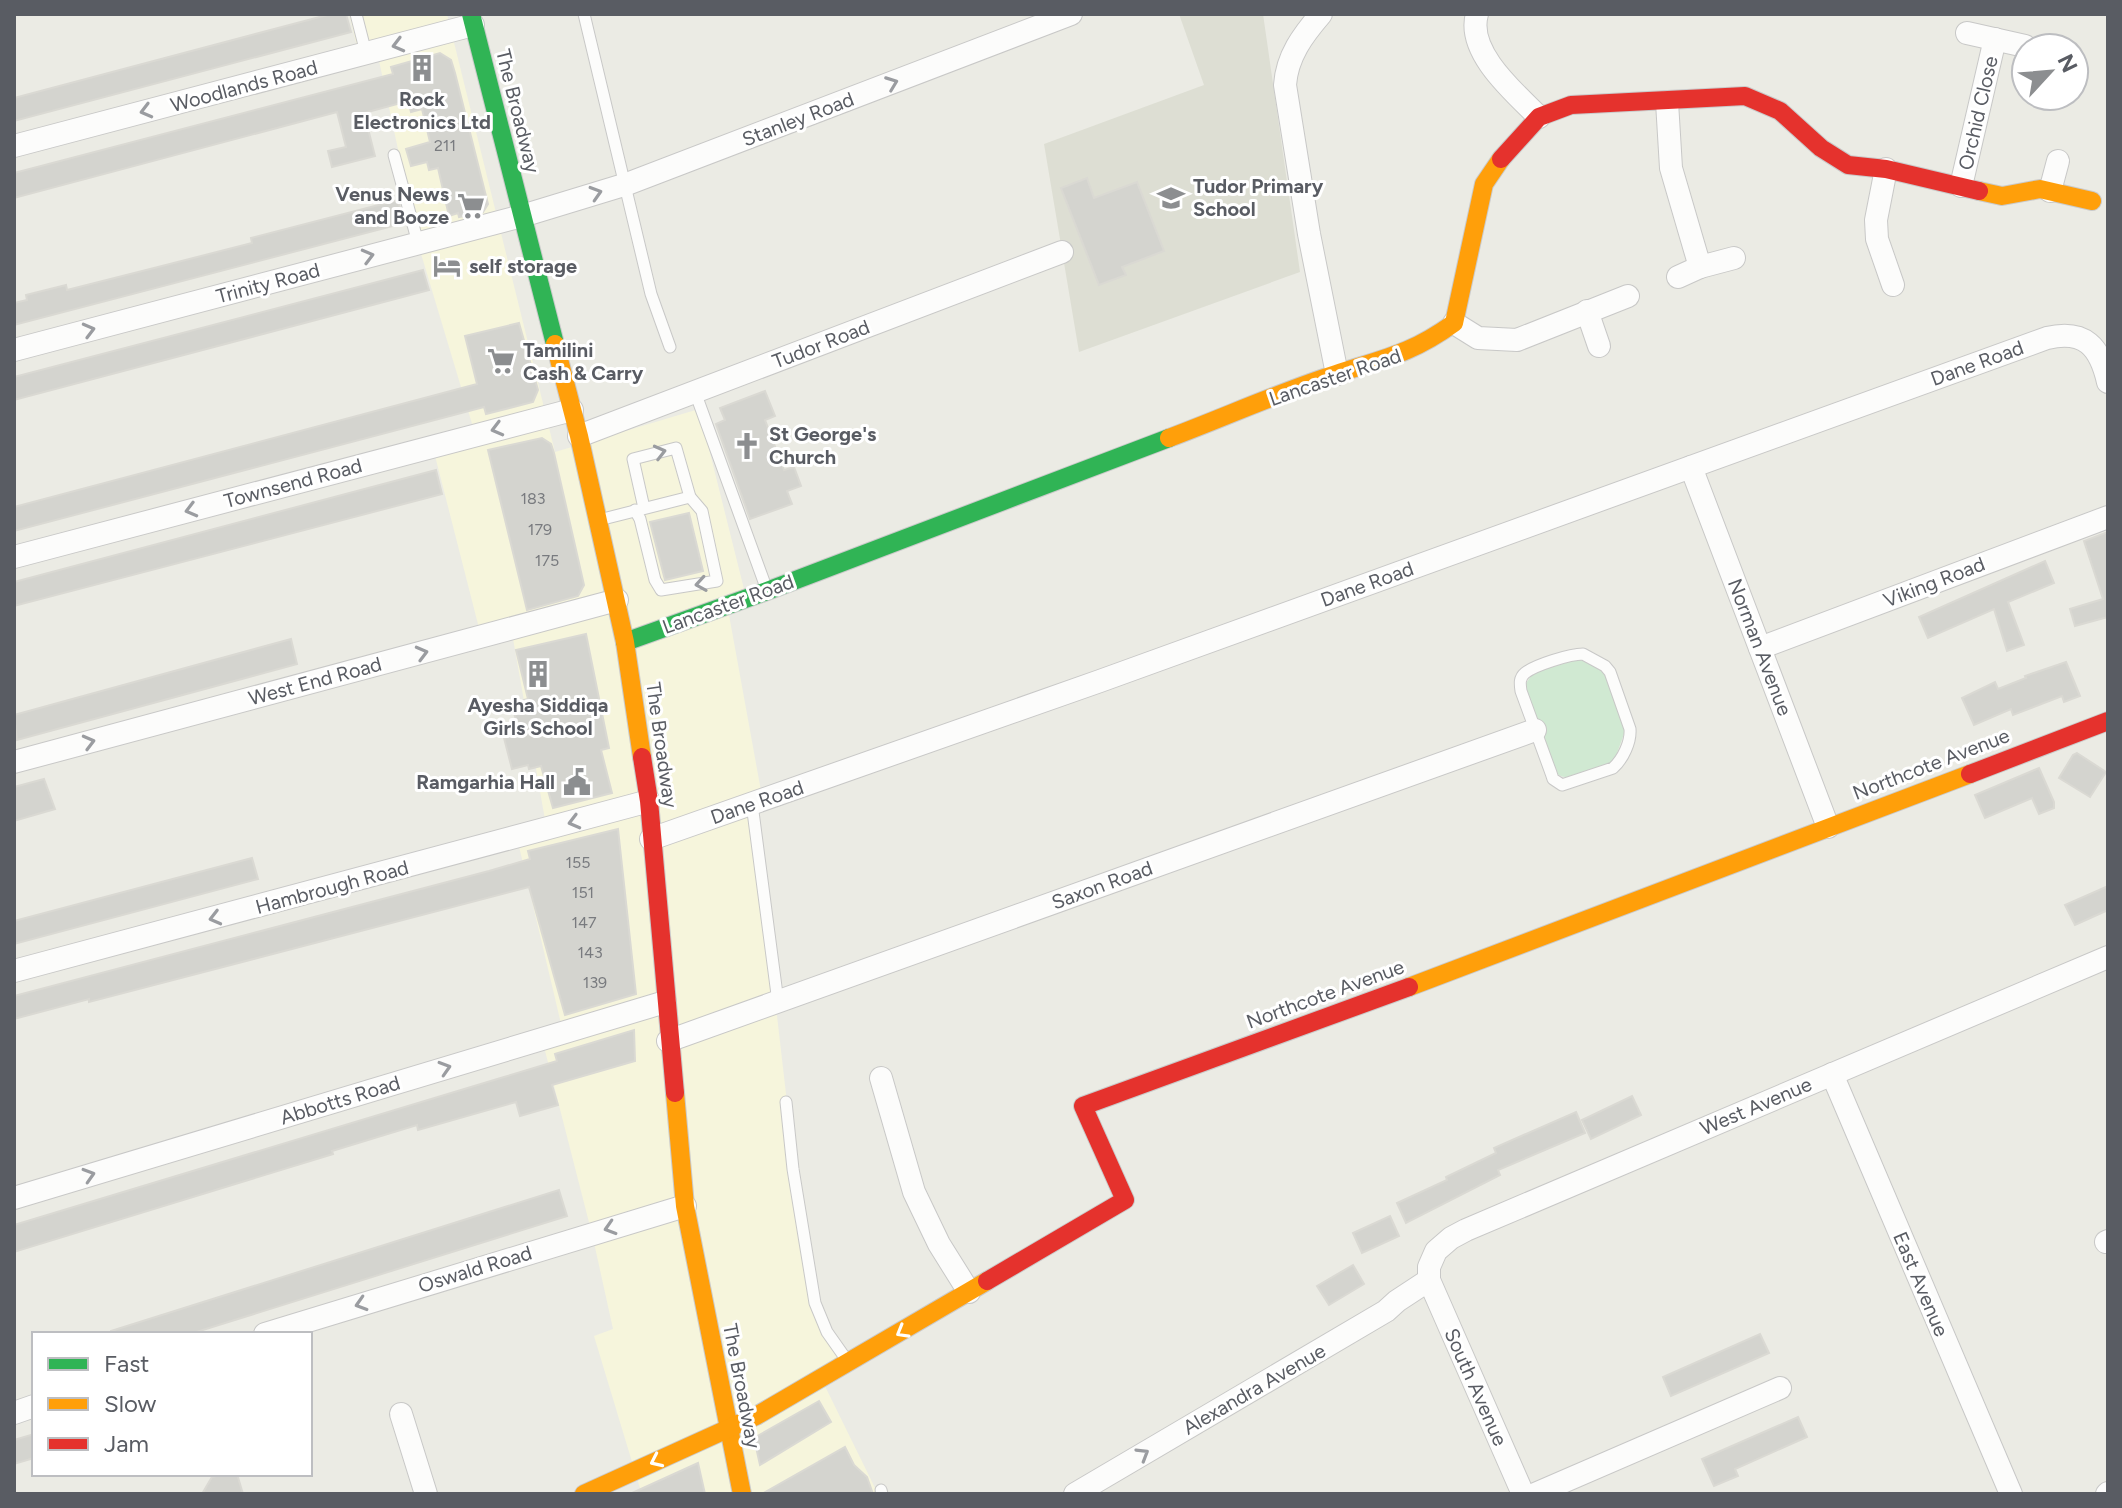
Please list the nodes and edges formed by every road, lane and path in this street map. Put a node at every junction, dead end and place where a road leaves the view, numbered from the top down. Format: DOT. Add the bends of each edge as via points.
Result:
graph roads {
  1 [pos="356,14"];
  2 [pos="584,14"];
  3 [pos="1071,14"];
  4 [pos="1321,14"];
  5 [pos="1477,14"];
  6 [pos="472,20"];
  7 [pos="1967,33"];
  8 [pos="1995,39"];
  9 [pos="2010,42"];
  10 [pos="366,53"];
  11 [pos="1667,102"];
  12 [pos="1539,117"];
  13 [pos="14,146"];
  14 [pos="394,155"];
  15 [pos="2058,161"];
  16 [pos="1886,169"];
  17 [pos="627,184"];
  18 [pos="1961,186"];
  19 [pos="2050,191"];
  20 [pos="2092,201"];
  21 [pos="522,216"];
  22 [pos="418,243"];
  23 [pos="1062,252"];
  24 [pos="1734,258"];
  25 [pos="1700,267"];
  26 [pos="1678,277"];
  27 [pos="1893,285"];
  28 [pos="1628,296"];
  29 [pos="1587,311"];
  30 [pos="1454,323"];
  31 [pos="1599,346"];
  32 [pos="670,347"];
  33 [pos="14,350"];
  34 [pos="1337,374"];
  35 [pos="2108,382"];
  36 [pos="695,392"];
  37 [pos="572,410"];
  38 [pos="579,436"];
  39 [pos="1691,467"];
  40 [pos="690,497"];
  41 [pos="640,509"];
  42 [pos="2108,517"];
  43 [pos="598,520"];
  44 [pos="14,557"];
  45 [pos="767,591"];
  46 [pos="617,600"];
  47 [pos="625,642"];
  48 [pos="1760,648"];
  49 [pos="2108,721"];
  50 [pos="1535,730"];
  51 [pos="14,762"];
  52 [pos="649,801"];
  53 [pos="752,804"];
  54 [pos="1828,827"];
  55 [pos="651,839"];
  56 [pos="2108,957"];
  57 [pos="14,971"];
  58 [pos="665,1002"];
  59 [pos="778,1003"];
  60 [pos="668,1041"];
  61 [pos="1832,1074"];
  62 [pos="881,1078"];
  63 [pos="786,1102"];
  64 [pos="14,1198"];
  65 [pos="685,1206"];
  66 [pos="1429,1280"];
  67 [pos="969,1292"];
  68 [pos="272,1332"];
  69 [pos="848,1363"];
  70 [pos="1780,1388"];
  71 [pos="401,1414"];
  72 [pos="727,1428"];
  73 [pos="426,1494"];
  74 [pos="584,1494"];
  75 [pos="742,1494"];
  76 [pos="1075,1494"];
  77 [pos="1523,1494"];
  78 [pos="1535,1494"];
  79 [pos="2011,1494"];
  1 -- 10 [label="lane"];
  2 -- 17 [label="lane"];
  17 -- 3 [label="street, Stanley Road, one-way"];
  4 -- 34 [label="street" via="1298,42 1285,85"];
  5 -- 12 [label="street" via="1479,42 1493,70"];
  6 -- 10 [label="street, Woodlands Road, one-way"];
  6 -- 21 [label="street, The Broadway"];
  7 -- 8 [label="street, Orchid Close"];
  8 -- 9 [label="street, Orchid Close"];
  8 -- 18 [label="street, Orchid Close"];
  10 -- 13 [label="street, Woodlands Road, one-way"];
  11 -- 12 [label="street" via="1571,105"];
  11 -- 16 [label="street" via="1745,96 1780,111 1848,165"];
  11 -- 25 [label="street" via="1671,168"];
  12 -- 30 [label="street" via="1484,184"];
  14 -- 22 [label="lane"];
  15 -- 19 [label="street"];
  16 -- 18 [label="street"];
  16 -- 27 [label="street" via="1877,239"];
  21 -- 17 [label="street, Stanley Road, one-way"];
  17 -- 32 [label="lane" via="651,294"];
  18 -- 19 [label="street" via="2002,196"];
  19 -- 20 [label="street"];
  21 -- 22 [label="street, Trinity Road"];
  21 -- 37 [label="street, The Broadway"];
  33 -- 22 [label="street, Trinity Road, one-way"];
  23 -- 36 [label="street, Tudor Road"];
  24 -- 25 [label="street"];
  25 -- 26 [label="street"];
  28 -- 29 [label="street"];
  29 -- 30 [label="street" via="1517,340 1478,338"];
  29 -- 31 [label="street"];
  30 -- 34 [label="street, Lancaster Road" via="1393,360"];
  34 -- 45 [label="street, Lancaster Road"];
  35 -- 39 [label="street, Dane Road" via="2098,353 2083,340 2067,334 2047,338"];
  36 -- 38 [label="street, Tudor Road"];
  36 -- 45 [label="lane"];
  37 -- 38 [label="street, The Broadway"];
  37 -- 44 [label="street, Townsend Road, one-way"];
  38 -- 43 [label="street, The Broadway"];
  39 -- 48 [label="street, Norman Avenue"];
  39 -- 53 [label="street, Dane Road"];
  40 -- 41 [label="lane"];
  41 -- 40 [label="lane, one-way" via="633,459 676,448"];
  40 -- 41 [label="lane, one-way" via="702,511 717,581 661,590"];
  41 -- 43 [label="lane"];
  42 -- 48 [label="street, Viking Road"];
  43 -- 46 [label="street, The Broadway"];
  45 -- 47 [label="street, Lancaster Road"];
  46 -- 47 [label="street, The Broadway"];
  51 -- 46 [label="street, West End Road, one-way"];
  47 -- 52 [label="street, The Broadway"];
  48 -- 54 [label="street, Norman Avenue"];
  49 -- 54 [label="street, Northcote Avenue"];
  50 -- 50 [label="lane" via="1520,685 1522,676 1578,654 1608,669 1631,733 1613,768 1562,785 1553,779"];
  50 -- 59 [label="street, Saxon Road"];
  52 -- 55 [label="street, The Broadway"];
  52 -- 57 [label="street, Hambrough Road, one-way"];
  53 -- 55 [label="street, Dane Road"];
  53 -- 59 [label="lane"];
  54 -- 67 [label="street, Northcote Avenue" via="1083,1106 1125,1200"];
  55 -- 58 [label="street, The Broadway"];
  56 -- 61 [label="street, West Avenue"];
  58 -- 60 [label="street, The Broadway"];
  64 -- 58 [label="street, Abbotts Road, one-way"];
  59 -- 60 [label="street, Saxon Road"];
  60 -- 65 [label="street, The Broadway"];
  61 -- 66 [label="street, West Avenue" via="1466,1230 1436,1251"];
  61 -- 79 [label="street, East Avenue"];
  62 -- 67 [label="street" via="914,1192"];
  63 -- 69 [label="lane" via="815,1303"];
  65 -- 68 [label="street, Oswald Road, one-way"];
  65 -- 72 [label="street, The Broadway"];
  76 -- 66 [label="street, Alexandra Avenue, one-way" via="1386,1311"];
  66 -- 77 [label="street, South Avenue"];
  67 -- 69 [label="street, Northcote Avenue, one-way"];
  69 -- 72 [label="street, Northcote Avenue"];
  70 -- 78 [label="street"];
  71 -- 73 [label="street"];
  72 -- 74 [label="street, Northcote Avenue, one-way"];
  72 -- 75 [label="street, The Broadway"];
}
